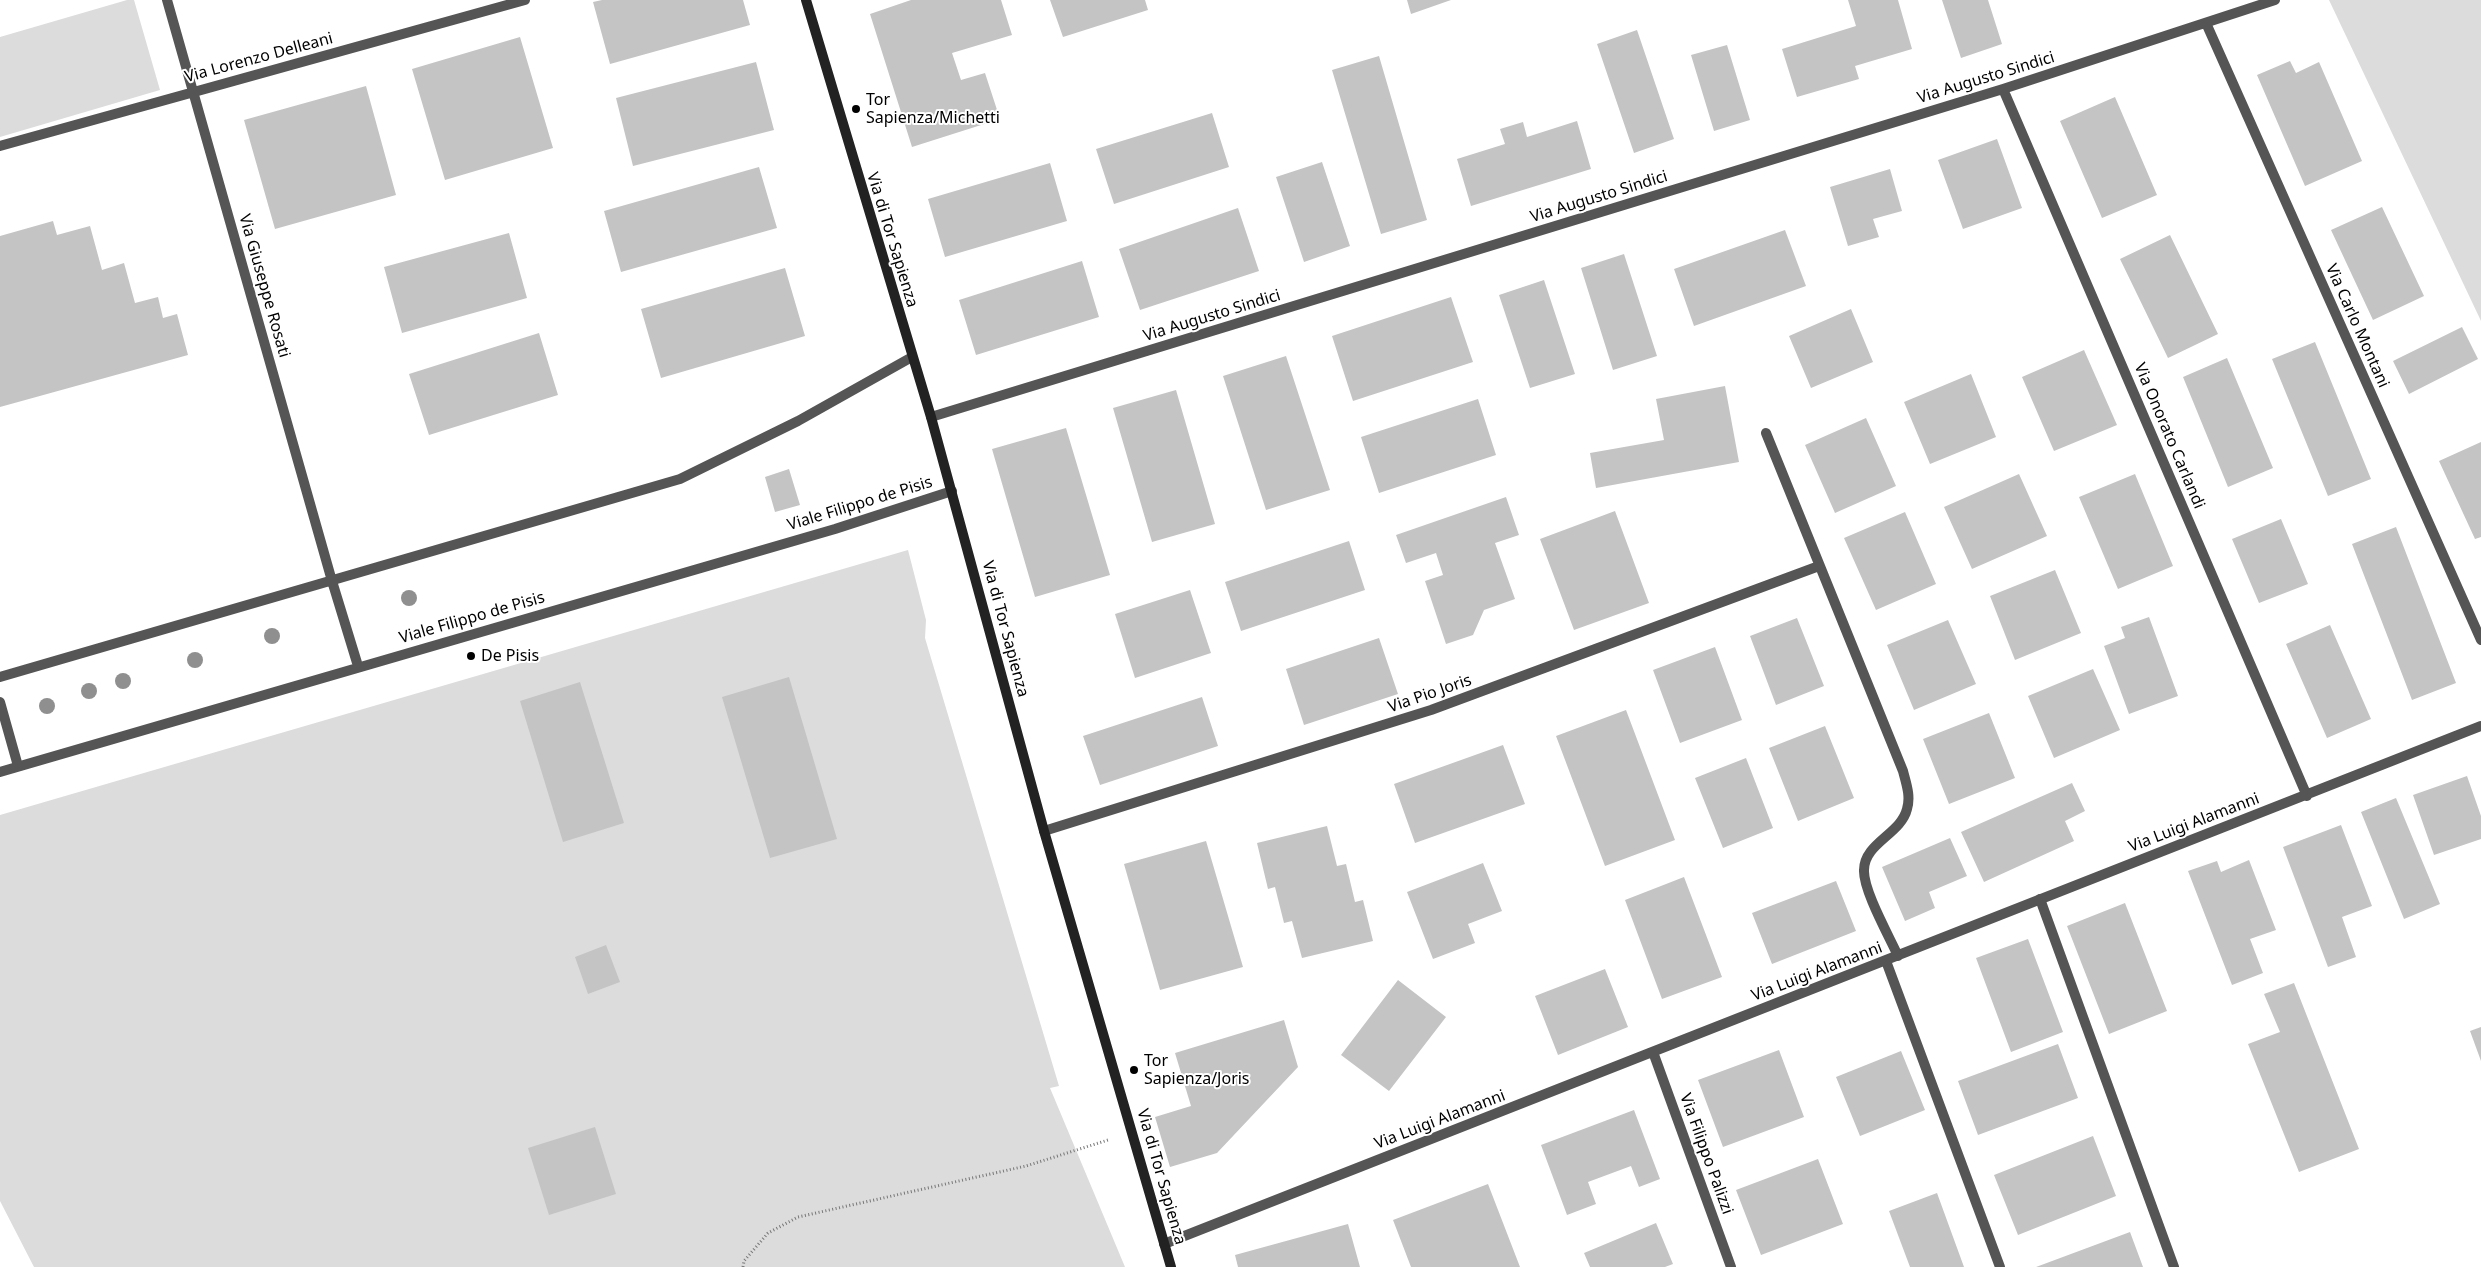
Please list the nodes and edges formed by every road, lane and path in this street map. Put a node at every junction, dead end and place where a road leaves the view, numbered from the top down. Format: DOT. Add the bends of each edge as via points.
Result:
graph roads {
  1 [pos="167,0"];
  2 [pos="526,0"];
  3 [pos="806,0"];
  4 [pos="2275,0"];
  5 [pos="2206,23"];
  6 [pos="2003,89"];
  7 [pos="193,92"];
  8 [pos="0,146"];
  9 [pos="912,357"];
  10 [pos="930,417"];
  11 [pos="1766,434"];
  12 [pos="952,491"];
  13 [pos="1819,566"];
  14 [pos="332,580"];
  15 [pos="2481,640"];
  16 [pos="358,666"];
  17 [pos="0,677"];
  18 [pos="0,702"];
  19 [pos="2481,726"];
  20 [pos="18,766"];
  21 [pos="0,772"];
  22 [pos="2307,796"];
  23 [pos="1044,831"];
  24 [pos="2040,899"];
  25 [pos="1898,956"];
  26 [pos="1886,961"];
  27 [pos="1653,1052"];
  28 [pos="1133,1132"];
  29 [pos="1164,1244"];
  30 [pos="743,1267"];
  31 [pos="1171,1267"];
  32 [pos="1731,1267"];
  33 [pos="2000,1267"];
  34 [pos="2174,1267"];
  1 -- 7 [label="street, Via Giuseppe Rosati"];
  2 -- 7 [label="street, Via Lorenzo Delleani"];
  3 -- 9 [label="street, Via di Tor Sapienza"];
  4 -- 5 [label="street, Via Augusto Sindici"];
  5 -- 6 [label="street, Via Augusto Sindici"];
  5 -- 15 [label="street, Via Carlo Montani"];
  6 -- 10 [label="street, Via Augusto Sindici"];
  6 -- 22 [label="street, Via Onorato Carlandi"];
  7 -- 8 [label="street, Via Lorenzo Delleani"];
  7 -- 14 [label="street, Via Giuseppe Rosati"];
  9 -- 10 [label="street, Via di Tor Sapienza"];
  9 -- 14 [label="street" via="798,421 680,479"];
  10 -- 12 [label="street, Via di Tor Sapienza"];
  11 -- 13 [label="street"];
  12 -- 16 [label="street, Viale Filippo de Pisis" via="835,529"];
  12 -- 23 [label="street, Via di Tor Sapienza"];
  13 -- 23 [label="street, Via Pio Joris" via="1431,710"];
  13 -- 25 [label="street" via="1903,771 1907,789 1905,814 1869,854 1864,868 1865,882"];
  14 -- 16 [label="street, Via Giuseppe Rosati"];
  14 -- 17 [label="street"];
  16 -- 20 [label="street, Viale Filippo de Pisis"];
  18 -- 20 [label="street"];
  19 -- 22 [label="street, Via Luigi Alamanni"];
  20 -- 21 [label="street, Viale Filippo de Pisis"];
  22 -- 24 [label="street, Via Luigi Alamanni"];
  23 -- 28 [label="street, Via di Tor Sapienza"];
  24 -- 25 [label="street, Via Luigi Alamanni"];
  24 -- 34 [label="street"];
  25 -- 26 [label="street, Via Luigi Alamanni"];
  26 -- 27 [label="street, Via Luigi Alamanni"];
  26 -- 33 [label="street"];
  27 -- 29 [label="street, Via Luigi Alamanni"];
  27 -- 32 [label="street, Via Filippo Palizzi"];
  28 -- 29 [label="street, Via di Tor Sapienza"];
  28 -- 30 [label="path" via="1026,1166 798,1217 768,1233 744,1261"];
  29 -- 31 [label="street, Via di Tor Sapienza"];
}
